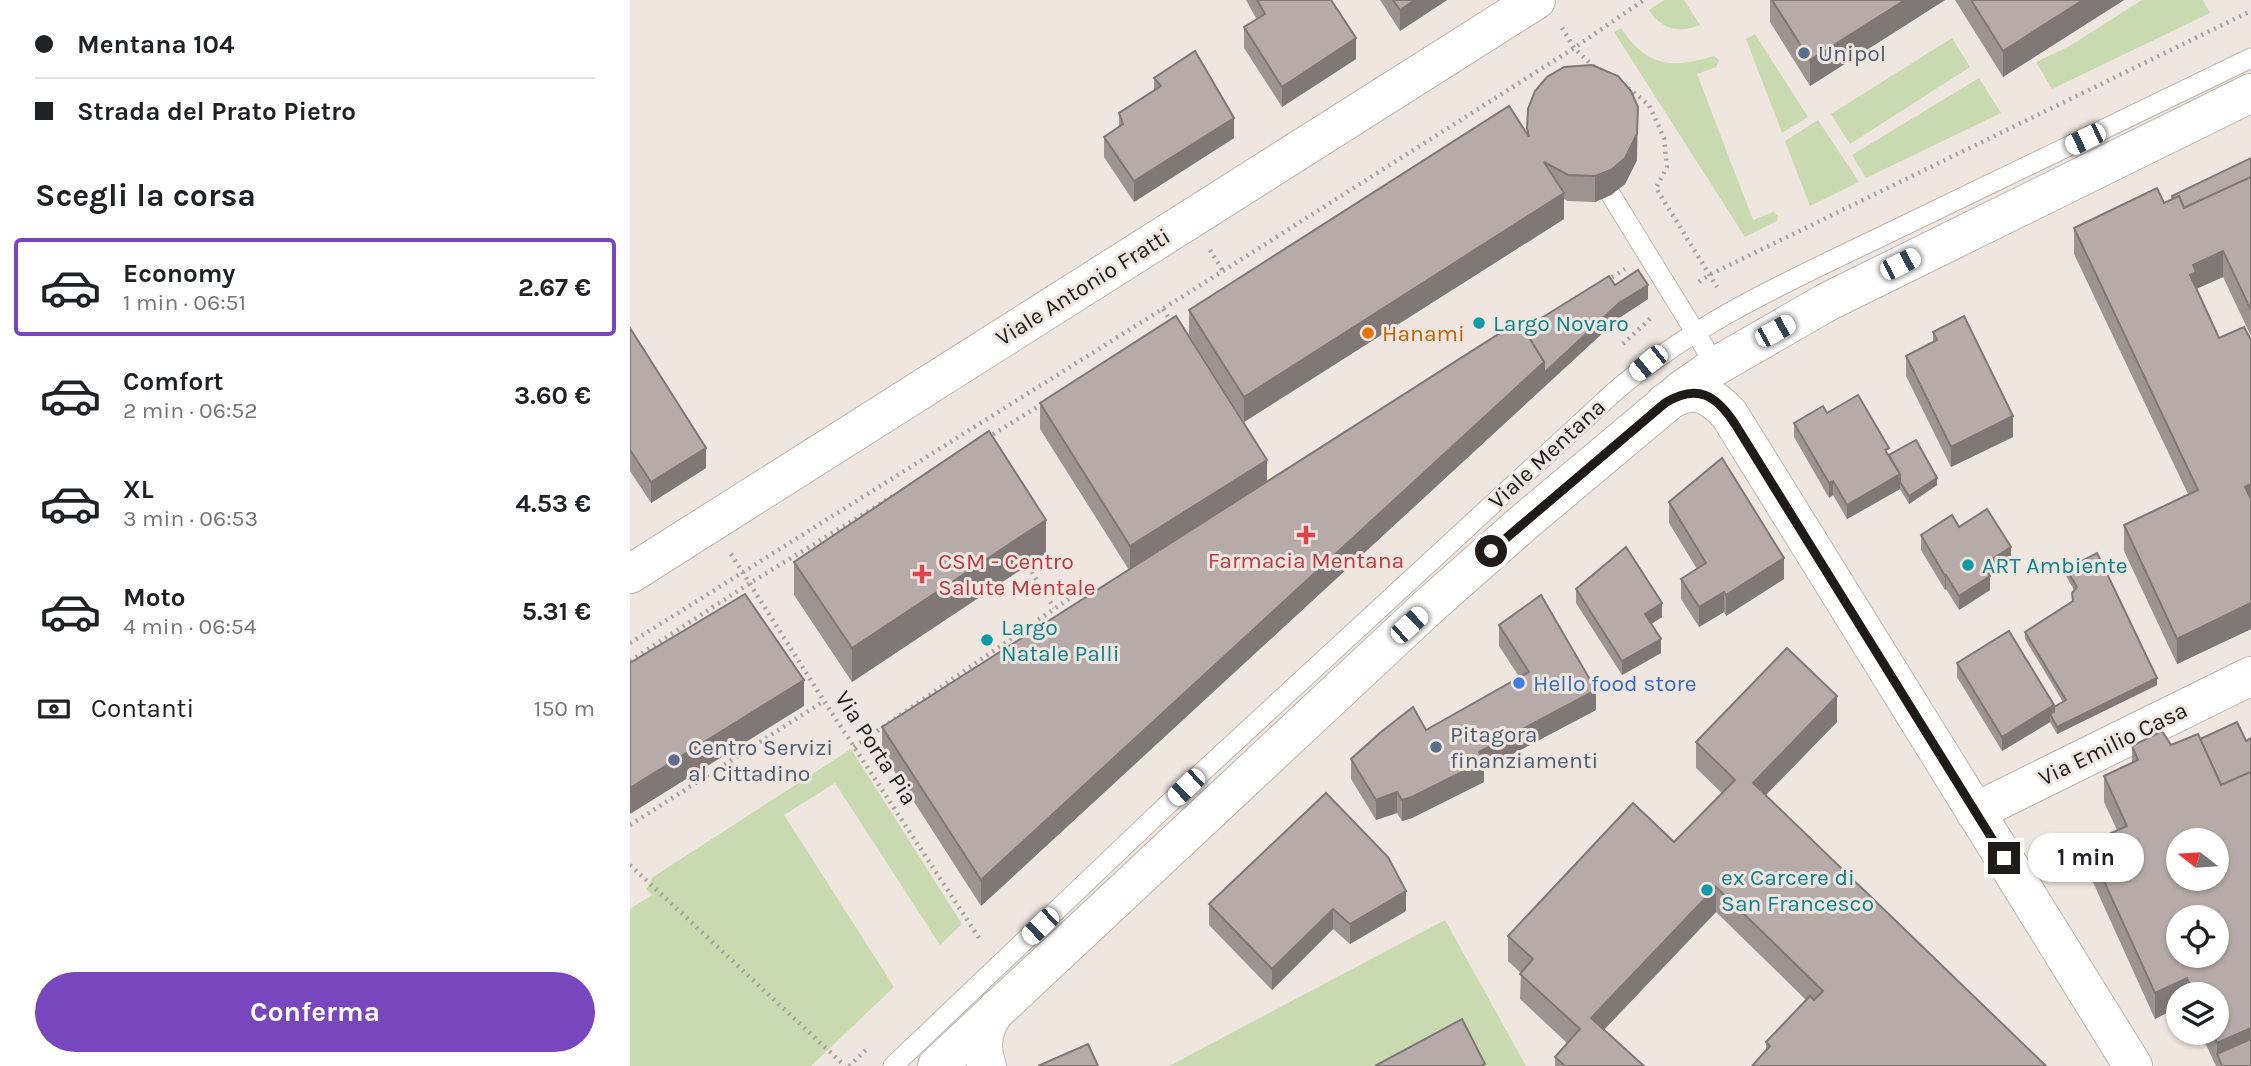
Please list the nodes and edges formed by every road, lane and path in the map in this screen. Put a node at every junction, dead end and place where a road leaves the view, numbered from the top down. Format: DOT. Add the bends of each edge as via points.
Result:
graph roads {
  1 [pos="1644,0"];
  2 [pos="1546,10"];
  3 [pos="1574,48"];
  4 [pos="2251,58"];
  5 [pos="1595,68"];
  6 [pos="1628,88"];
  7 [pos="2251,93"];
  8 [pos="1611,195"];
  9 [pos="1630,265"];
  10 [pos="1595,287"];
  11 [pos="1163,309"];
  12 [pos="1732,312"];
  13 [pos="1161,331"];
  14 [pos="1695,332"];
  15 [pos="1716,366"];
  16 [pos="1044,403"];
  17 [pos="1665,403"];
  18 [pos="985,439"];
  19 [pos="902,490"];
  20 [pos="712,522"];
  21 [pos="1028,566"];
  22 [pos="742,571"];
  23 [pos="630,574"];
  24 [pos="750,583"];
  25 [pos="1096,604"];
  26 [pos="1055,608"];
  27 [pos="630,643"];
  28 [pos="630,661"];
  29 [pos="2251,676"];
  30 [pos="824,701"];
  31 [pos="854,747"];
  32 [pos="1975,812"];
  33 [pos="630,825"];
  34 [pos="630,865"];
  35 [pos="1001,963"];
  36 [pos="998,1008"];
  37 [pos="845,1066"];
  38 [pos="893,1066"];
  39 [pos="937,1066"];
  40 [pos="987,1066"];
  41 [pos="2133,1066"];
  1 -- 3 [label="path"];
  2 -- 3 [label="path"];
  2 -- 20 [label="main road, Viale Antonio Fratti"];
  3 -- 5 [label="path"];
  3 -- 11 [label="path"];
  4 -- 12 [label="lane, Viale Mentana"];
  6 -- 12 [label="path" via="1649,105 1664,138 1667,167 1656,188"];
  7 -- 15 [label="main road, Viale Mentana" via="1881,274"];
  8 -- 14 [label="lane"];
  9 -- 10 [label="path"];
  11 -- 13 [label="path" via="1173,324"];
  11 -- 22 [label="path"];
  12 -- 14 [label="lane, Viale Mentana"];
  14 -- 15 [label="lane"];
  14 -- 35 [label="lane, Viale Mentana" via="1612,394"];
  15 -- 17 [label="main road, Viale Mentana"];
  16 -- 18 [label="path"];
  17 -- 32 [label="main road" via="1684,393 1700,393 1729,414"];
  17 -- 36 [label="main road, Viale Mentana" via="1428,607"];
  19 -- 24 [label="path"];
  20 -- 22 [label="path, Via Porta Pia"];
  20 -- 23 [label="main road, Viale Antonio Fratti"];
  21 -- 26 [label="path"];
  22 -- 24 [label="path, Via Porta Pia"];
  22 -- 27 [label="path"];
  24 -- 28 [label="path"];
  24 -- 30 [label="path, Via Porta Pia"];
  25 -- 26 [label="path" via="1086,587"];
  26 -- 31 [label="path"];
  29 -- 32 [label="main road, Via Emilio Casa"];
  30 -- 31 [label="path, Via Porta Pia"];
  30 -- 33 [label="path"];
  31 -- 35 [label="path, Via Porta Pia" via="981,940"];
  32 -- 41 [label="main road"];
  34 -- 37 [label="path"];
  35 -- 38 [label="lane, Viale Mentana"];
  36 -- 39 [label="main road, Viale Mentana"];
  36 -- 40 [label="main road" via="982,1040"];
}
